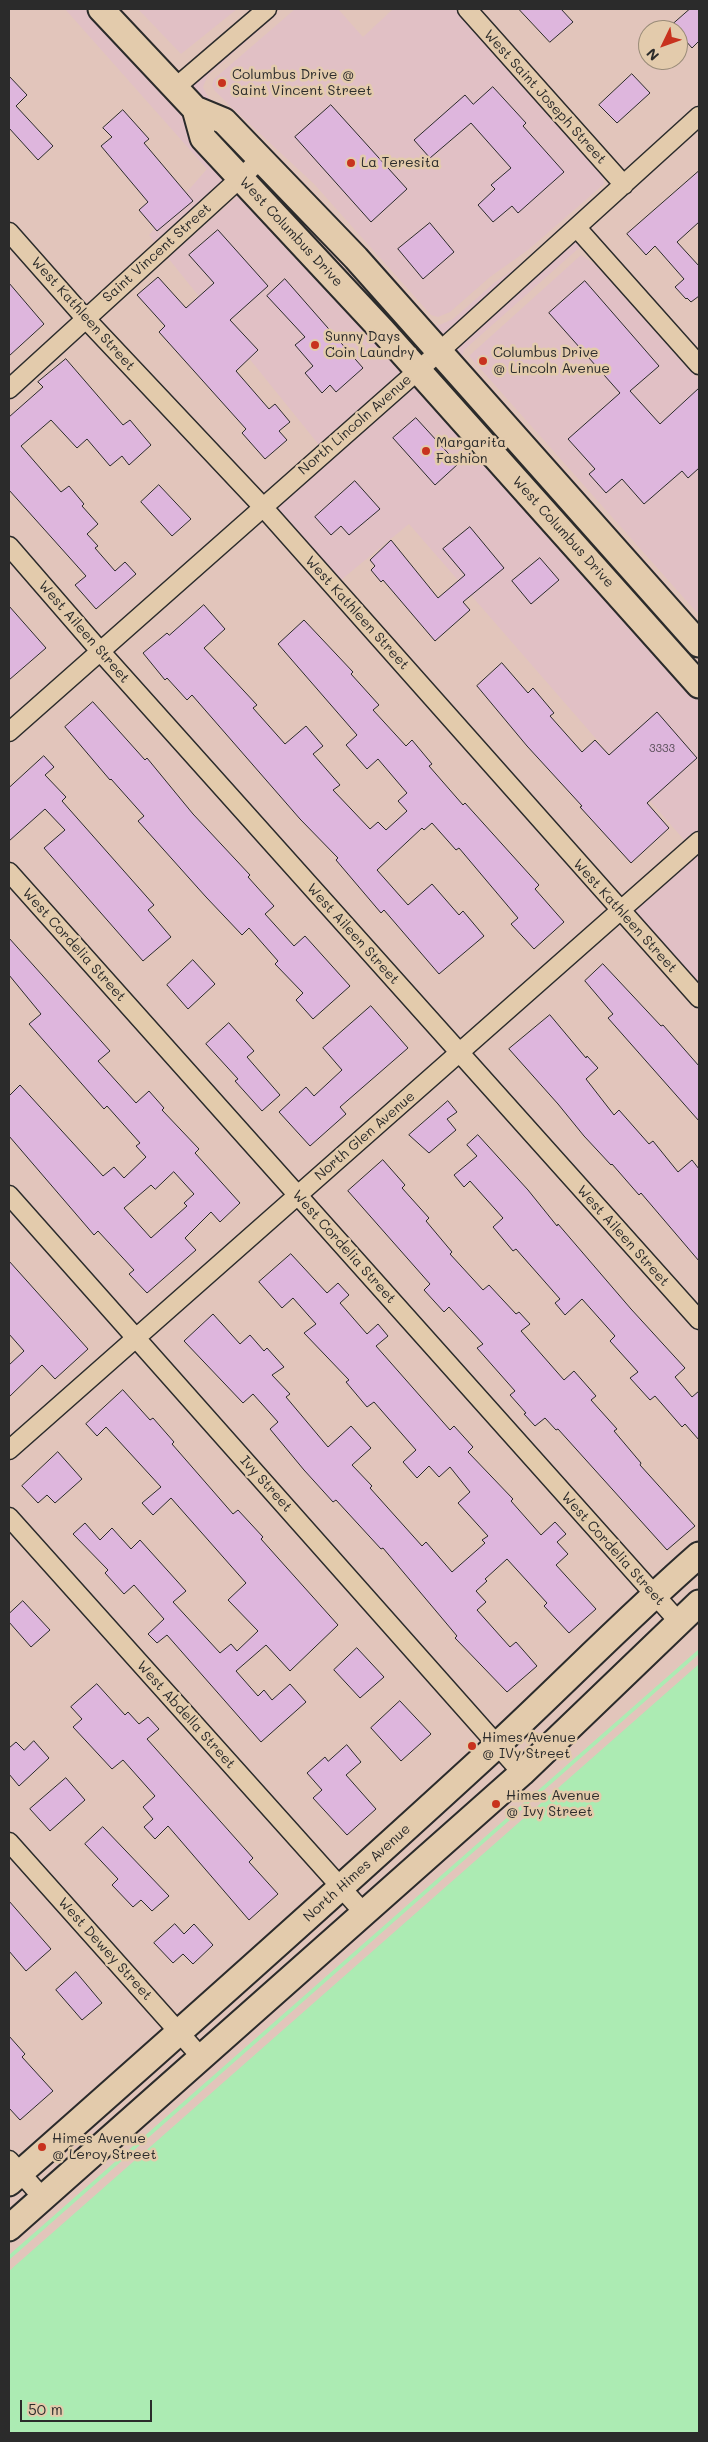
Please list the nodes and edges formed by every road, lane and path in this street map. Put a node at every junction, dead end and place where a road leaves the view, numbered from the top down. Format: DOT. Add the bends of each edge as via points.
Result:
graph roads {
  1 [pos="101,9"];
  2 [pos="267,9"];
  3 [pos="466,9"];
  4 [pos="176,87"];
  5 [pos="195,109"];
  6 [pos="699,116"];
  7 [pos="261,159"];
  8 [pos="240,178"];
  9 [pos="624,185"];
  10 [pos="577,228"];
  11 [pos="9,232"];
  12 [pos="85,318"];
  13 [pos="440,351"];
  14 [pos="699,365"];
  15 [pos="418,370"];
  16 [pos="9,389"];
  17 [pos="263,507"];
  18 [pos="9,546"];
  19 [pos="699,644"];
  20 [pos="100,651"];
  21 [pos="699,685"];
  22 [pos="9,732"];
  23 [pos="699,841"];
  24 [pos="9,872"];
  25 [pos="620,911"];
  26 [pos="699,998"];
  27 [pos="460,1052"];
  28 [pos="9,1195"];
  29 [pos="298,1195"];
  30 [pos="699,1320"];
  31 [pos="136,1337"];
  32 [pos="9,1450"];
  33 [pos="9,1517"];
  34 [pos="699,1555"];
  35 [pos="654,1594"];
  36 [pos="699,1603"];
  37 [pos="678,1622"];
  38 [pos="497,1745"];
  39 [pos="522,1773"];
  40 [pos="9,1842"];
  41 [pos="342,1888"];
  42 [pos="363,1912"];
  43 [pos="247,1973"];
  44 [pos="268,1997"];
  45 [pos="180,2033"];
  46 [pos="201,2057"];
  47 [pos="13,2172"];
  48 [pos="43,2198"];
  49 [pos="9,2228"];
  1 -- 4 [label="street, West Columbus Drive"];
  2 -- 4 [label="street"];
  3 -- 9 [label="street, West Saint Joseph Street"];
  4 -- 5 [label="street, West Columbus Drive"];
  5 -- 7 [label="street, West Columbus Drive" via="224,121"];
  5 -- 8 [label="street, West Columbus Drive" via="203,138"];
  6 -- 9 [label="street, North Lincoln Avenue"];
  7 -- 8 [label="street, Saint Vincent Street"];
  7 -- 13 [label="street, West Columbus Drive"];
  8 -- 12 [label="street, Saint Vincent Street"];
  8 -- 15 [label="street, West Columbus Drive"];
  9 -- 10 [label="street, North Lincoln Avenue"];
  10 -- 13 [label="street, North Lincoln Avenue"];
  10 -- 14 [label="street"];
  11 -- 12 [label="street, West Kathleen Street"];
  12 -- 16 [label="street, Saint Vincent Street"];
  12 -- 17 [label="street, West Kathleen Street"];
  13 -- 15 [label="street, North Lincoln Avenue"];
  13 -- 19 [label="street, West Columbus Drive"];
  15 -- 17 [label="street, North Lincoln Avenue"];
  15 -- 21 [label="street, West Columbus Drive"];
  17 -- 20 [label="street, North Lincoln Avenue"];
  17 -- 25 [label="street, West Kathleen Street"];
  18 -- 20 [label="street, West Aileen Street"];
  20 -- 22 [label="street, North Lincoln Avenue"];
  20 -- 27 [label="street, West Aileen Street"];
  23 -- 25 [label="street, North Glen Avenue"];
  24 -- 29 [label="street, West Cordelia Street"];
  25 -- 26 [label="street, West Kathleen Street"];
  25 -- 27 [label="street, North Glen Avenue"];
  27 -- 29 [label="street, North Glen Avenue"];
  27 -- 30 [label="street, West Aileen Street"];
  28 -- 31 [label="street, Ivy Street"];
  29 -- 31 [label="street, North Glen Avenue"];
  29 -- 35 [label="street, West Cordelia Street"];
  31 -- 32 [label="street, North Glen Avenue"];
  31 -- 38 [label="street, Ivy Street"];
  33 -- 41 [label="street, West Abdella Street"];
  34 -- 35 [label="street, North Himes Avenue"];
  35 -- 37 [label="street, West Cordelia Street"];
  35 -- 38 [label="street, North Himes Avenue"];
  36 -- 37 [label="street"];
  37 -- 39 [label="street"];
  38 -- 39 [label="street, Ivy Street"];
  38 -- 41 [label="street, North Himes Avenue"];
  39 -- 42 [label="street"];
  40 -- 45 [label="street, West Dewey Street"];
  41 -- 42 [label="street, West Abdella Street"];
  41 -- 43 [label="street, North Himes Avenue"];
  42 -- 44 [label="street"];
  43 -- 44 [label="street"];
  43 -- 45 [label="street, North Himes Avenue"];
  44 -- 46 [label="street"];
  45 -- 46 [label="street, West Dewey Street"];
  45 -- 47 [label="street, North Himes Avenue"];
  46 -- 48 [label="street"];
  47 -- 48 [label="street"];
  48 -- 49 [label="street"];
}
